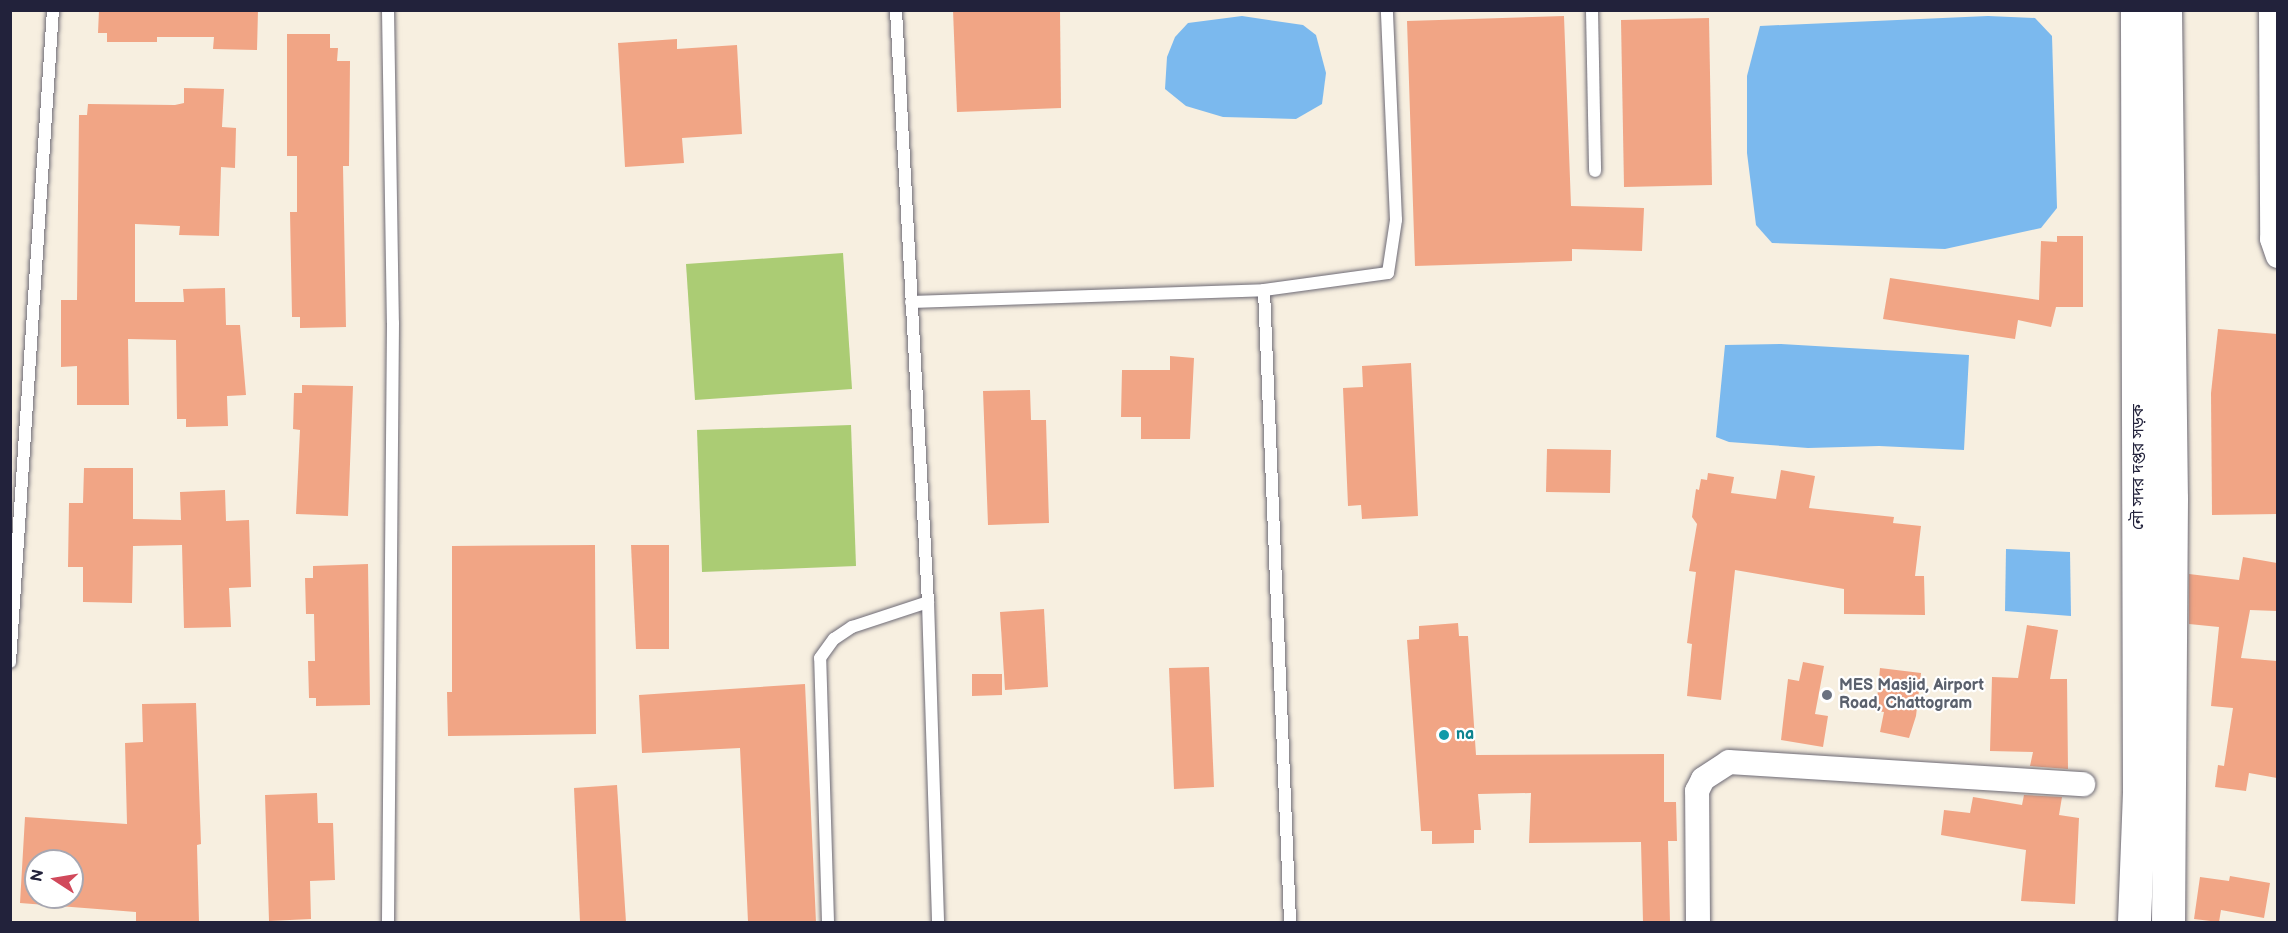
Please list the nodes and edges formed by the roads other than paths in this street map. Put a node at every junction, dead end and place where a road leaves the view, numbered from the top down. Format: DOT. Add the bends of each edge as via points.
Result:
graph roads {
  1 [pos="53,10"];
  2 [pos="388,10"];
  3 [pos="896,10"];
  4 [pos="1387,10"];
  5 [pos="1592,10"];
  6 [pos="2137,10"];
  7 [pos="2165,10"];
  8 [pos="2271,10"];
  9 [pos="1595,171"];
  10 [pos="2277,256"];
  11 [pos="1264,290"];
  12 [pos="911,302"];
  13 [pos="928,602"];
  14 [pos="10,662"];
  15 [pos="2083,784"];
  16 [pos="388,922"];
  17 [pos="828,922"];
  18 [pos="938,922"];
  19 [pos="1290,922"];
  20 [pos="1698,922"];
  21 [pos="2134,922"];
  22 [pos="2168,922"];
  1 -- 14 [label="lane"];
  2 -- 16 [label="lane" via="393,323"];
  3 -- 12 [label="lane"];
  4 -- 11 [label="lane" via="1396,220 1388,273"];
  5 -- 9 [label="lane"];
  6 -- 21 [label="main road, নৌ সদর দপ্তর সড়ক" via="2139,793"];
  7 -- 22 [label="main road, নৌ সদর দপ্তর সড়ক" via="2171,498"];
  8 -- 10 [label="street" via="2272,238"];
  11 -- 12 [label="lane"];
  11 -- 19 [label="lane"];
  12 -- 13 [label="lane"];
  13 -- 17 [label="lane" via="852,627 834,639 820,658"];
  13 -- 18 [label="lane"];
  15 -- 20 [label="street" via="1729,762 1703,779 1697,791"];
}
